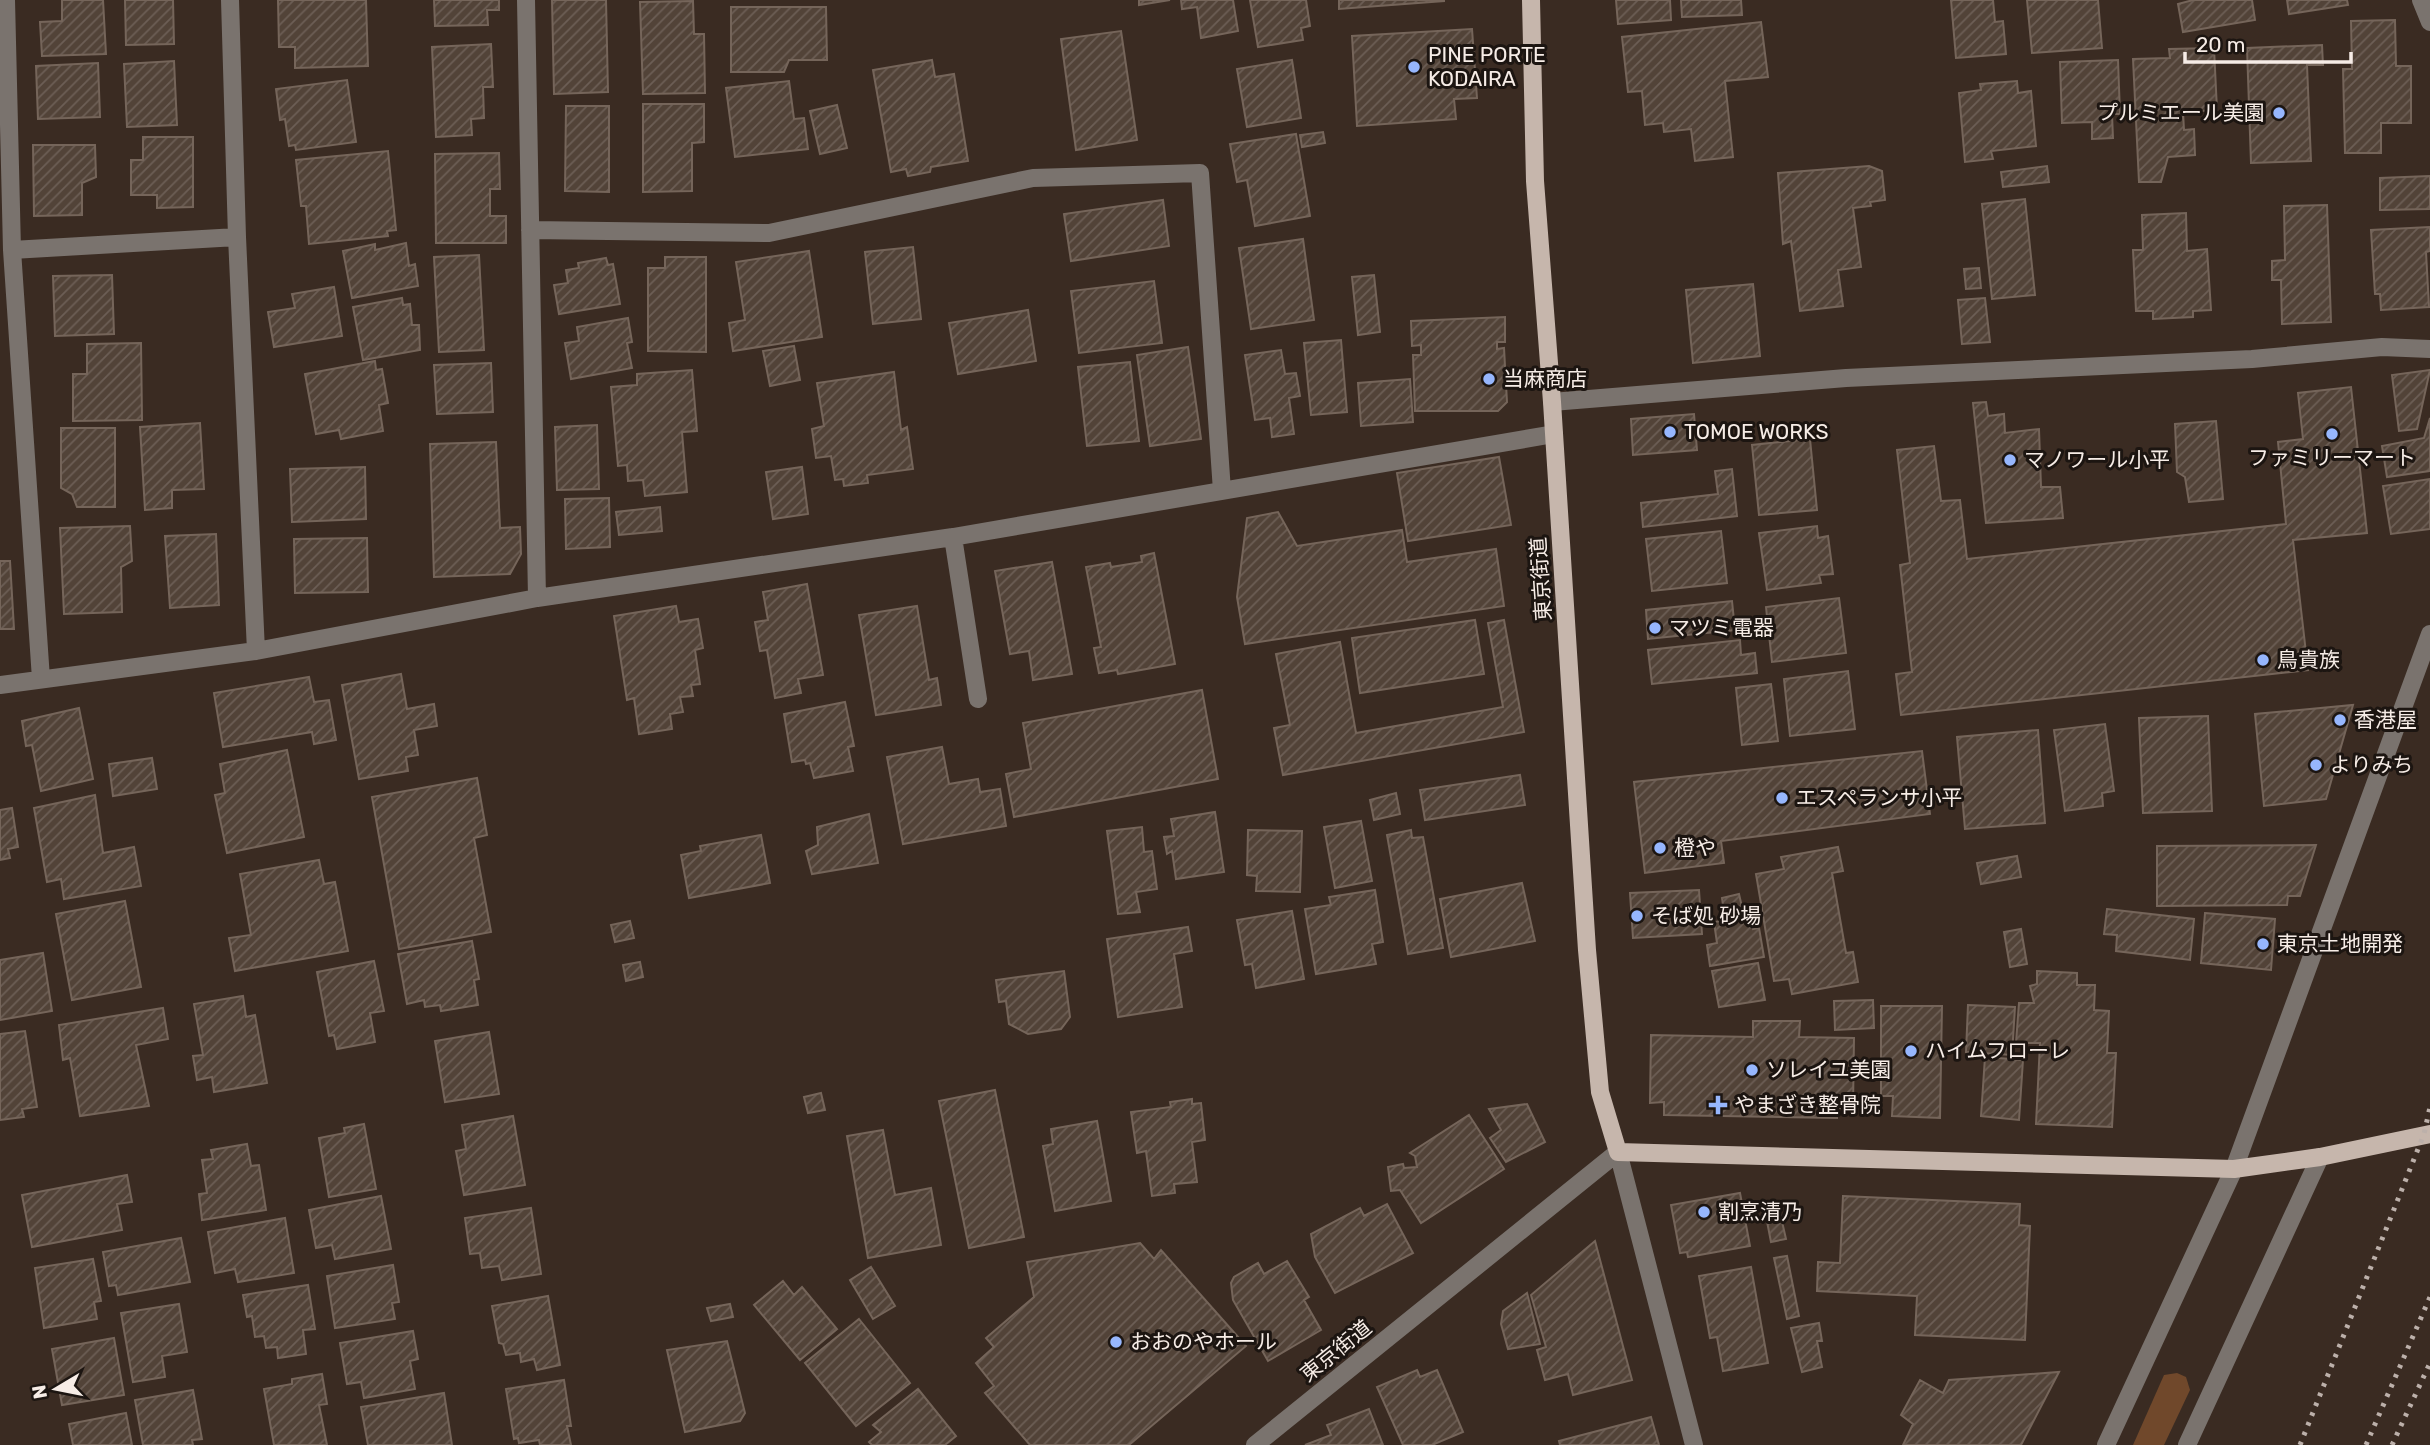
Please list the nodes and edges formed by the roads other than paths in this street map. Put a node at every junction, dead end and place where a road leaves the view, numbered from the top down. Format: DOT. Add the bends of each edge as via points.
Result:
graph roads {
  1 [pos="6,0"];
  2 [pos="230,0"];
  3 [pos="526,0"];
  4 [pos="1531,0"];
  5 [pos="2421,0"];
  6 [pos="2430,22"];
  7 [pos="530,230"];
  8 [pos="237,237"];
  9 [pos="12,250"];
  10 [pos="2430,349"];
  11 [pos="1552,402"];
  12 [pos="1554,434"];
  13 [pos="1222,491"];
  14 [pos="953,537"];
  15 [pos="537,598"];
  16 [pos="2430,635"];
  17 [pos="256,651"];
  18 [pos="41,679"];
  19 [pos="0,685"];
  20 [pos="978,699"];
  21 [pos="2430,1134"];
  22 [pos="1618,1152"];
  23 [pos="2320,1157"];
  24 [pos="2234,1169"];
  25 [pos="1255,1445"];
  26 [pos="1694,1445"];
  27 [pos="2106,1445"];
  28 [pos="2187,1445"];
  1 -- 9 [label="street"];
  2 -- 8 [label="street"];
  3 -- 7 [label="street"];
  4 -- 11 [label="main road, 東京街道" via="1535,181"];
  5 -- 6 [label="street"];
  7 -- 13 [label="street" via="769,233 1033,178 1200,173"];
  7 -- 15 [label="street"];
  8 -- 9 [label="street"];
  8 -- 17 [label="street"];
  9 -- 18 [label="street"];
  10 -- 11 [label="street" via="2382,347 2252,359 1846,378"];
  11 -- 12 [label="main road, 東京街道"];
  12 -- 13 [label="street"];
  12 -- 22 [label="main road, 東京街道" via="1587,950 1600,1092"];
  13 -- 14 [label="street"];
  14 -- 15 [label="street"];
  14 -- 20 [label="street"];
  15 -- 17 [label="street"];
  16 -- 24 [label="street"];
  17 -- 18 [label="street"];
  18 -- 19 [label="street"];
  21 -- 23 [label="main road"];
  22 -- 24 [label="main road"];
  22 -- 25 [label="street, 東京街道"];
  22 -- 26 [label="street"];
  23 -- 24 [label="main road"];
  23 -- 28 [label="street"];
  24 -- 27 [label="street"];
}
